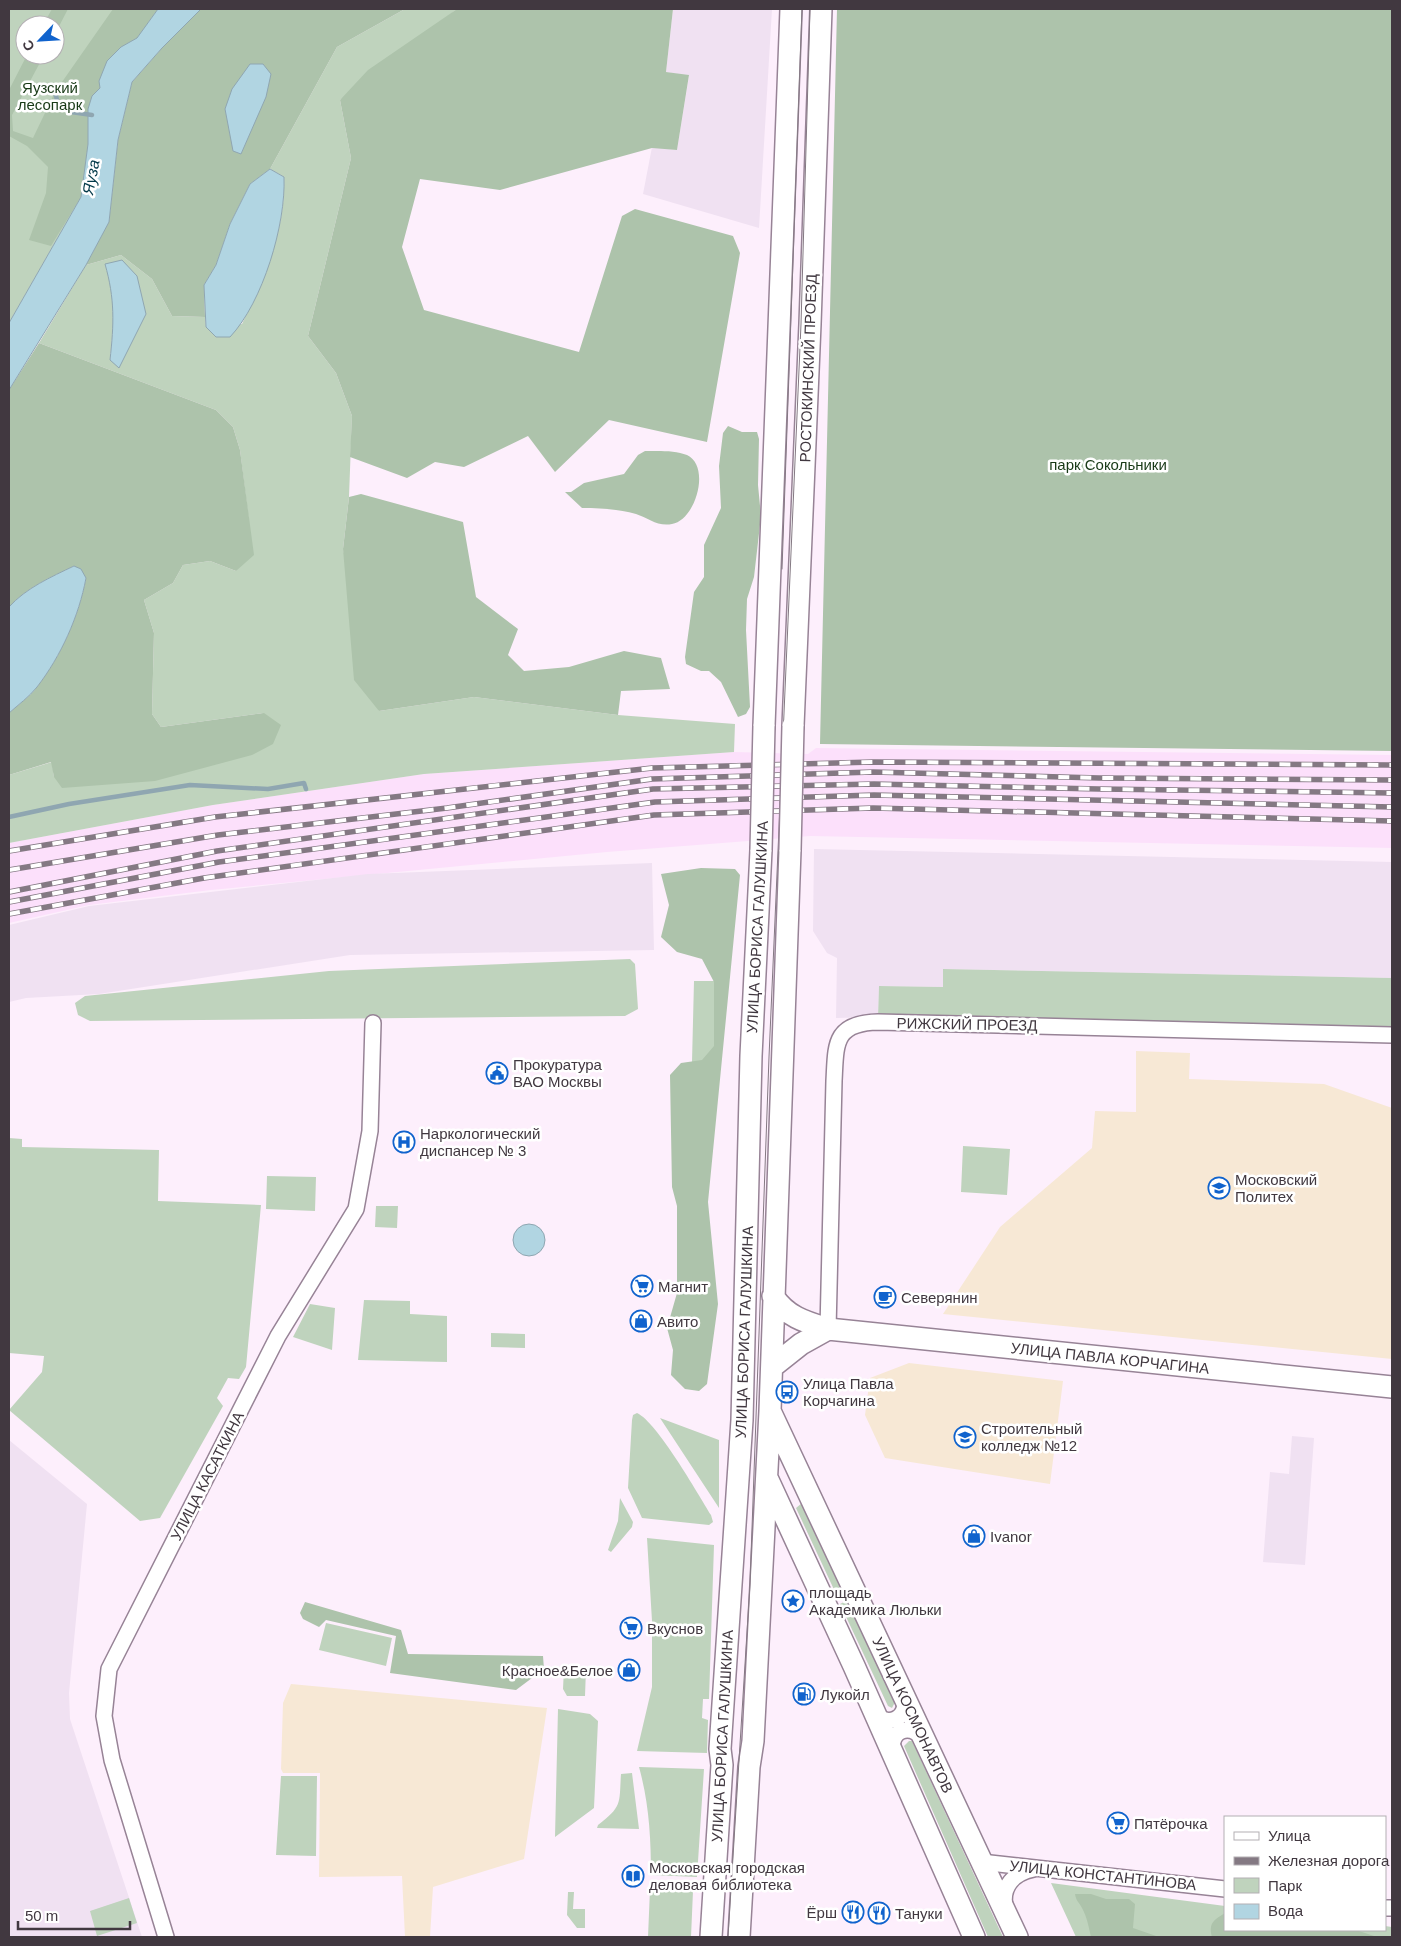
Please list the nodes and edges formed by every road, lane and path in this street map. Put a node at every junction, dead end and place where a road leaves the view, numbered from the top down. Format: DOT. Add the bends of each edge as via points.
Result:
graph roads {
  1 [pos="791,9"];
  2 [pos="821,9"];
  3 [pos="785,182"];
  4 [pos="815,182"];
  5 [pos="777,412"];
  6 [pos="807,412"];
  7 [pos="764,726"];
  8 [pos="793,726"];
  9 [pos="373,1023"];
  10 [pos="1392,1035"];
  11 [pos="773,1296"];
  12 [pos="828,1329"];
  13 [pos="772,1367"];
  14 [pos="1392,1387"];
  15 [pos="770,1411"];
  16 [pos="742,1420"];
  17 [pos="767,1478"];
  18 [pos="905,1700"];
  19 [pos="876,1716"];
  20 [pos="923,1738"];
  21 [pos="893,1753"];
  22 [pos="981,1862"];
  23 [pos="1043,1867"];
  24 [pos="1224,1889"];
  25 [pos="1007,1916"];
  26 [pos="166,1937"];
  27 [pos="710,1937"];
  28 [pos="739,1937"];
  29 [pos="974,1937"];
  30 [pos="1017,1937"];
  1 -- 3 [label="main road, РОСТОКИНСКИЙ ПРОЕЗД"];
  2 -- 4 [label="main road, РОСТОКИНСКИЙ ПРОЕЗД"];
  3 -- 4 [label="main road"];
  3 -- 5 [label="main road, РОСТОКИНСКИЙ ПРОЕЗД"];
  4 -- 6 [label="main road, РОСТОКИНСКИЙ ПРОЕЗД"];
  5 -- 6 [label="main road"];
  5 -- 7 [label="main road, РОСТОКИНСКИЙ ПРОЕЗД"];
  6 -- 8 [label="main road, РОСТОКИНСКИЙ ПРОЕЗД"];
  7 -- 16 [label="main road, УЛИЦА БОРИСА ГАЛУШКИНА, bridge" via="751,1056"];
  8 -- 11 [label="main road, УЛИЦА БОРИСА ГАЛУШКИНА, bridge"];
  9 -- 26 [label="street, УЛИЦА КАСАТКИНА" via="370,1130 356,1209 278,1336 109,1669 104,1716 112,1760"];
  10 -- 12 [label="street, РИЖСКИЙ ПРОЕЗД" via="878,1022 860,1022 846,1029 837,1042 834,1081"];
  11 -- 12 [label="main road, УЛИЦА ПАВЛА КОРЧАГИНА" via="788,1314"];
  11 -- 13 [label="main road, УЛИЦА БОРИСА ГАЛУШКИНА"];
  12 -- 13 [label="main road" via="801,1344"];
  12 -- 14 [label="main road, УЛИЦА ПАВЛА КОРЧАГИНА"];
  13 -- 15 [label="main road, УЛИЦА БОРИСА ГАЛУШКИНА"];
  15 -- 17 [label="main road, УЛИЦА БОРИСА ГАЛУШКИНА"];
  15 -- 18 [label="main road, УЛИЦА КОСМОНАВТОВ"];
  16 -- 17 [label="main road"];
  16 -- 27 [label="main road, УЛИЦА БОРИСА ГАЛУШКИНА"];
  17 -- 19 [label="main road"];
  17 -- 28 [label="main road, УЛИЦА БОРИСА ГАЛУШКИНА" via="754,1741 749,1767"];
  18 -- 19 [label="street" via="903,1714 897,1719 882,1720"];
  18 -- 20 [label="main road, УЛИЦА КОСМОНАВТОВ"];
  19 -- 21 [label="main road"];
  20 -- 21 [label="street" via="917,1732 900,1732 894,1737"];
  20 -- 22 [label="main road, УЛИЦА КОСМОНАВТОВ"];
  21 -- 29 [label="main road"];
  22 -- 23 [label="street, УЛИЦА КОНСТАНТИНОВА"];
  22 -- 25 [label="main road, УЛИЦА КОСМОНАВТОВ"];
  23 -- 24 [label="street, УЛИЦА КОНСТАНТИНОВА"];
  23 -- 25 [label="street" via="1025,1871 1006,1887"];
  25 -- 30 [label="main road, УЛИЦА КОСМОНАВТОВ"];
}
